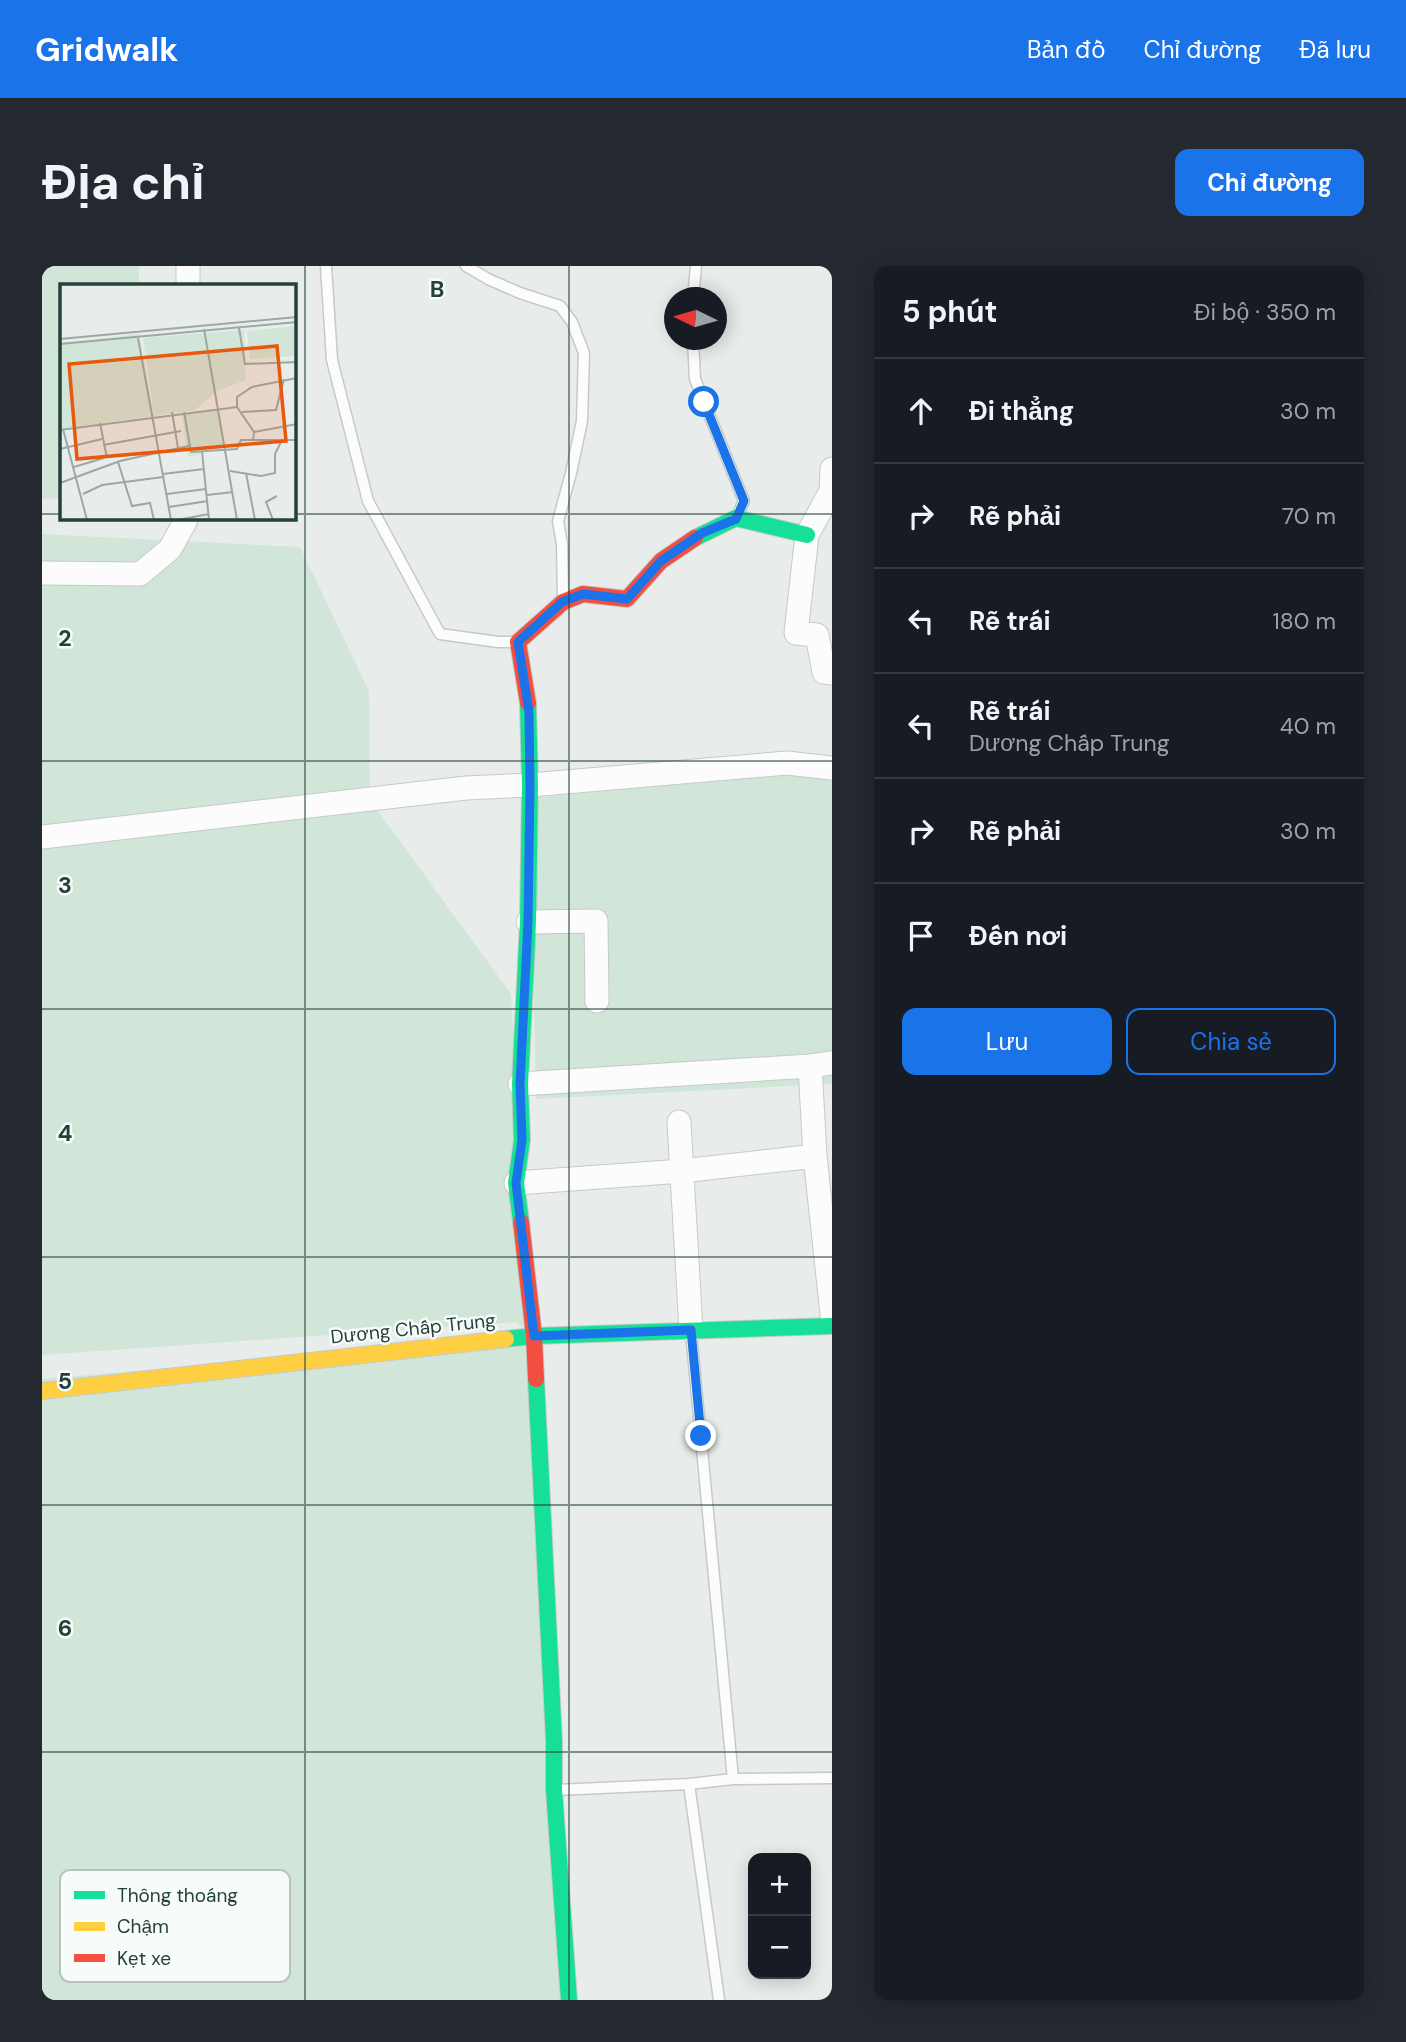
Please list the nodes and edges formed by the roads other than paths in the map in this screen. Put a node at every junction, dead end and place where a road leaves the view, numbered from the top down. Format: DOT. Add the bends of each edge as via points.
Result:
graph roads {
  1 [pos="188,266"];
  2 [pos="327,266"];
  3 [pos="466,266"];
  4 [pos="696,266"];
  5 [pos="188,284"];
  6 [pos="694,287"];
  7 [pos="694,350"];
  8 [pos="832,469"];
  9 [pos="736,519"];
  10 [pos="186,520"];
  11 [pos="807,535"];
  12 [pos="42,573"];
  13 [pos="562,602"];
  14 [pos="518,642"];
  15 [pos="832,673"];
  16 [pos="832,768"];
  17 [pos="530,785"];
  18 [pos="42,837"];
  19 [pos="528,922"];
  20 [pos="597,1001"];
  21 [pos="821,1065"];
  22 [pos="520,1084"];
  23 [pos="680,1122"];
  24 [pos="815,1156"];
  25 [pos="682,1171"];
  26 [pos="516,1183"];
  27 [pos="832,1314"];
  28 [pos="832,1326"];
  29 [pos="691,1330"];
  30 [pos="534,1336"];
  31 [pos="42,1391"];
  32 [pos="832,1777"];
  33 [pos="733,1779"];
  34 [pos="689,1784"];
  35 [pos="554,1790"];
  36 [pos="569,2000"];
  37 [pos="719,2000"];
  1 -- 5 [label="street"];
  2 -- 14 [label="lane" via="332,360 368,501 440,634"];
  3 -- 13 [label="lane" via="520,293 560,306 572,322 584,354 582,421 558,521"];
  4 -- 6 [label="lane"];
  7 -- 9 [label="lane" via="695,379 744,501"];
  8 -- 11 [label="street" via="831,491"];
  9 -- 11 [label="street"];
  9 -- 13 [label="street" via="702,533 661,561 627,599 583,594"];
  10 -- 12 [label="street" via="170,549 140,574"];
  11 -- 15 [label="street" via="796,633 817,635 824,672"];
  13 -- 14 [label="street"];
  14 -- 17 [label="street" via="529,712"];
  16 -- 17 [label="street" via="787,763"];
  17 -- 18 [label="street" via="466,788"];
  17 -- 19 [label="street"];
  19 -- 20 [label="street" via="596,921"];
  19 -- 22 [label="street"];
  21 -- 22 [label="street"];
  21 -- 24 [label="street"];
  22 -- 26 [label="street" via="522,1140"];
  23 -- 25 [label="street"];
  24 -- 25 [label="street"];
  24 -- 27 [label="street"];
  25 -- 26 [label="street"];
  25 -- 29 [label="street"];
  26 -- 30 [label="street"];
  28 -- 29 [label="street, Dương Chấp Trung"];
  29 -- 30 [label="street, Dương Chấp Trung"];
  29 -- 33 [label="lane"];
  30 -- 31 [label="street, Dương Chấp Trung"];
  30 -- 35 [label="street"];
  32 -- 33 [label="lane"];
  33 -- 34 [label="lane"];
  34 -- 35 [label="lane"];
  34 -- 37 [label="lane"];
  35 -- 36 [label="street"];
}
